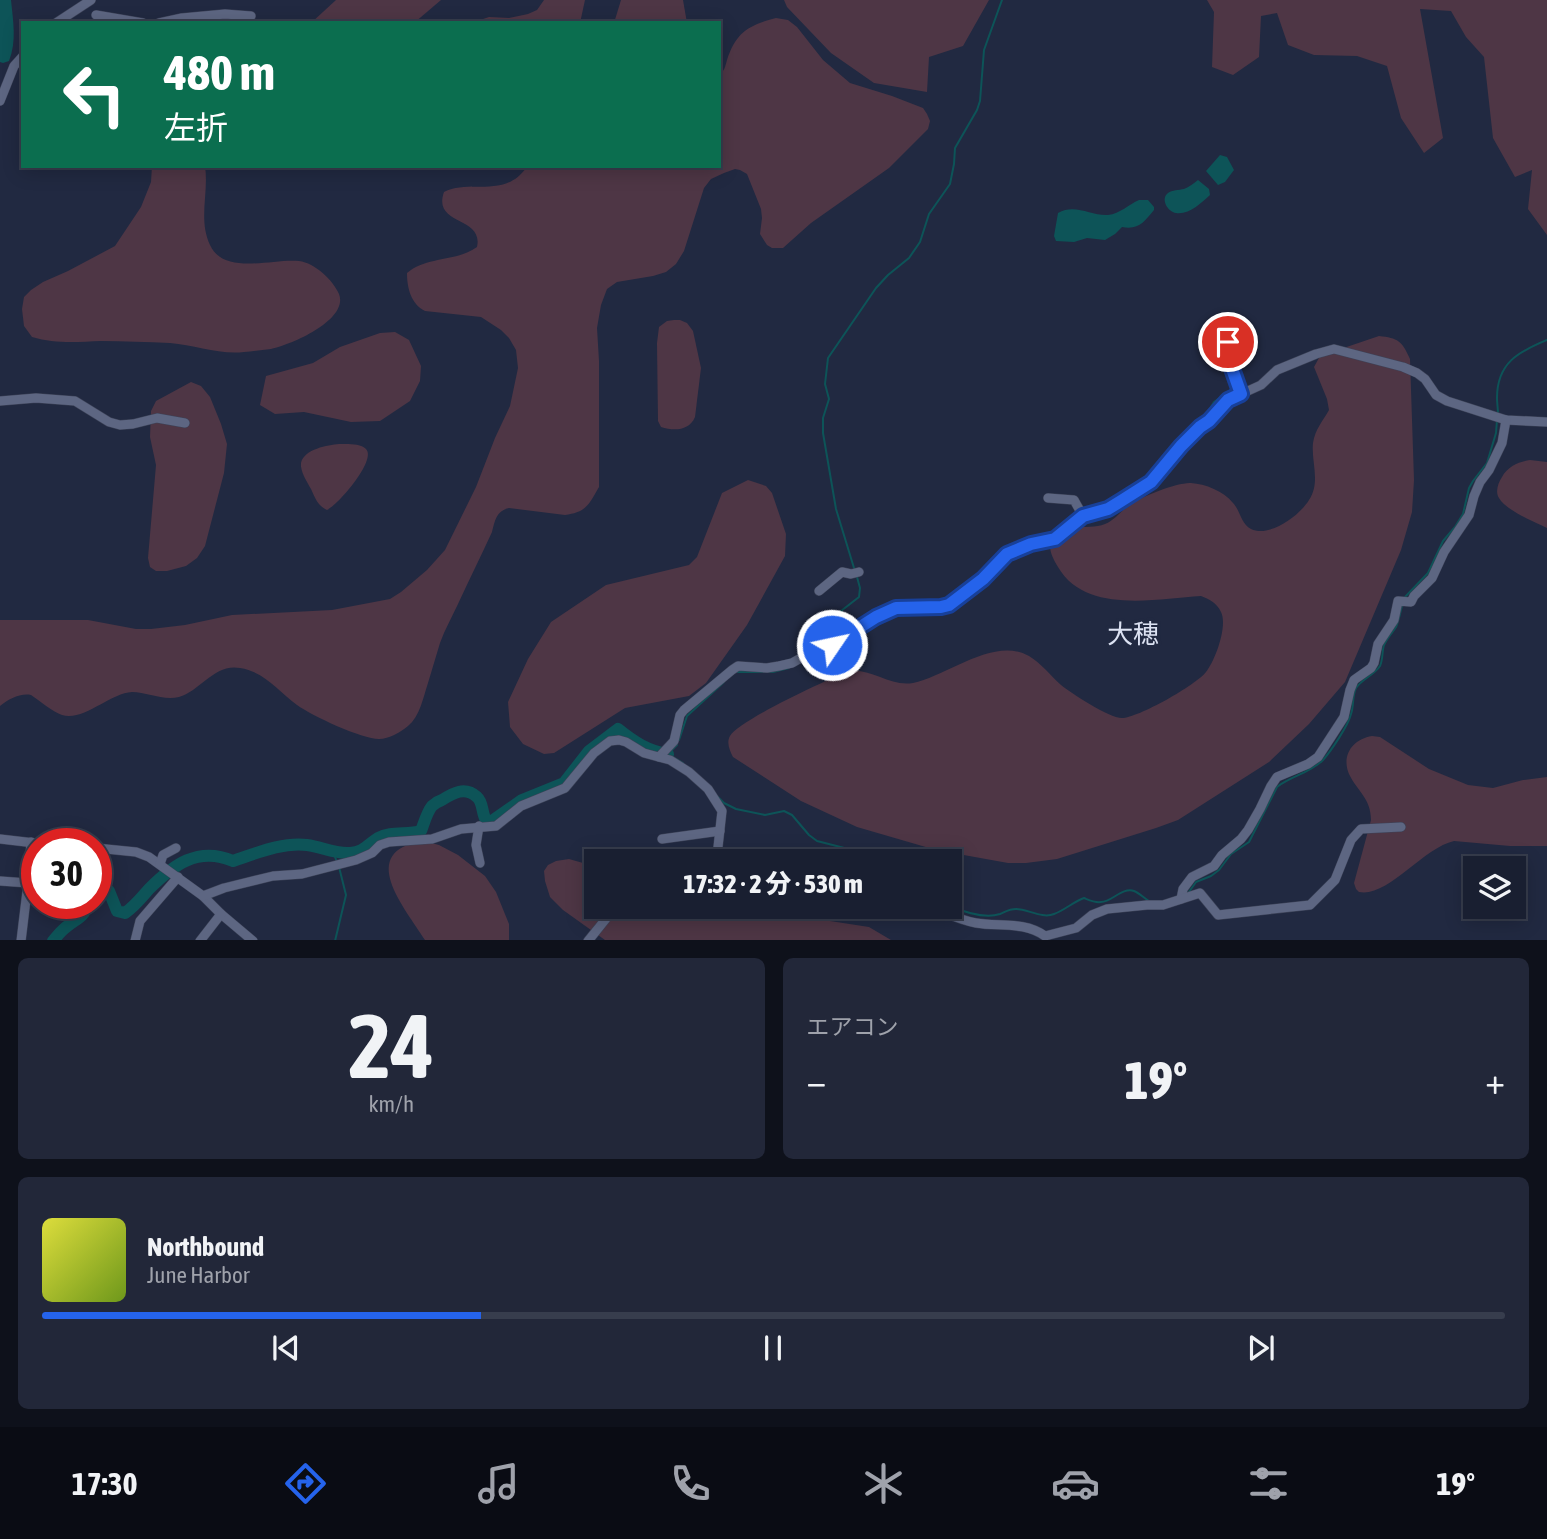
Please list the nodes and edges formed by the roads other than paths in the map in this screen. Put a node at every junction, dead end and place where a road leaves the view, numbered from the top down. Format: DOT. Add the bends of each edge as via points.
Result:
graph roads {
  1 [pos="91,0"];
  2 [pos="96,15"];
  3 [pos="251,16"];
  4 [pos="183,20"];
  5 [pos="59,21"];
  6 [pos="131,21"];
  7 [pos="21,58"];
  8 [pos="0,101"];
  9 [pos="1228,342"];
  10 [pos="1241,394"];
  11 [pos="0,401"];
  12 [pos="1506,420"];
  13 [pos="1547,422"];
  14 [pos="184,423"];
  15 [pos="1048,498"];
  16 [pos="1083,516"];
  17 [pos="859,572"];
  18 [pos="819,591"];
  19 [pos="659,757"];
  20 [pos="479,826"];
  21 [pos="1401,827"];
  22 [pos="720,831"];
  23 [pos="0,839"];
  24 [pos="662,839"];
  25 [pos="21,841"];
  26 [pos="176,848"];
  27 [pos="718,849"];
  28 [pos="112,850"];
  29 [pos="480,863"];
  30 [pos="160,864"];
  31 [pos="178,877"];
  32 [pos="0,881"];
  33 [pos="21,882"];
  34 [pos="203,896"];
  35 [pos="1181,899"];
  36 [pos="221,914"];
  37 [pos="962,918"];
  38 [pos="26,919"];
  39 [pos="606,919"];
  40 [pos="22,940"];
  41 [pos="135,940"];
  42 [pos="200,940"];
  43 [pos="253,940"];
  44 [pos="588,940"];
  1 -- 5 [label="street"];
  2 -- 6 [label="street"];
  3 -- 4 [label="street" via="225,14"];
  7 -- 8 [label="street"];
  9 -- 10 [label="street"];
  10 -- 12 [label="street" via="1283,367 1334,349 1413,371 1447,401"];
  10 -- 16 [label="street" via="1200,427 1151,482 1108,509"];
  11 -- 14 [label="street" via="75,401 121,425 157,418"];
  12 -- 13 [label="street"];
  12 -- 35 [label="street" via="1502,443 1480,482 1469,514 1432,578 1411,602 1398,601 1374,663 1354,680 1344,717 1318,757 1277,777 1241,839 1214,866 1192,877"];
  15 -- 16 [label="street" via="1074,500"];
  16 -- 19 [label="street" via="1055,539 1007,554 949,605 896,608 792,663 766,668 738,666 684,710 674,741"];
  17 -- 18 [label="street" via="842,572"];
  19 -- 20 [label="street" via="626,742 610,741 565,788 521,806 496,826"];
  19 -- 22 [label="street" via="689,772 708,789 722,811"];
  20 -- 29 [label="street" via="476,845"];
  20 -- 34 [label="street" via="432,839 389,842 356,860"];
  21 -- 35 [label="street" via="1361,829 1351,840 1335,880 1310,905 1219,915 1200,893"];
  22 -- 24 [label="street"];
  22 -- 27 [label="street"];
  23 -- 25 [label="street"];
  26 -- 30 [label="street" via="163,855"];
  28 -- 30 [label="street" via="136,852"];
  30 -- 31 [label="street"];
  31 -- 34 [label="street"];
  31 -- 41 [label="street" via="140,921"];
  32 -- 33 [label="street"];
  34 -- 36 [label="street"];
  35 -- 37 [label="street" via="1163,905 1107,909 1076,928 1045,936 1018,925"];
  36 -- 42 [label="street"];
  36 -- 43 [label="street"];
  38 -- 40 [label="street"];
  39 -- 44 [label="street"];
}
